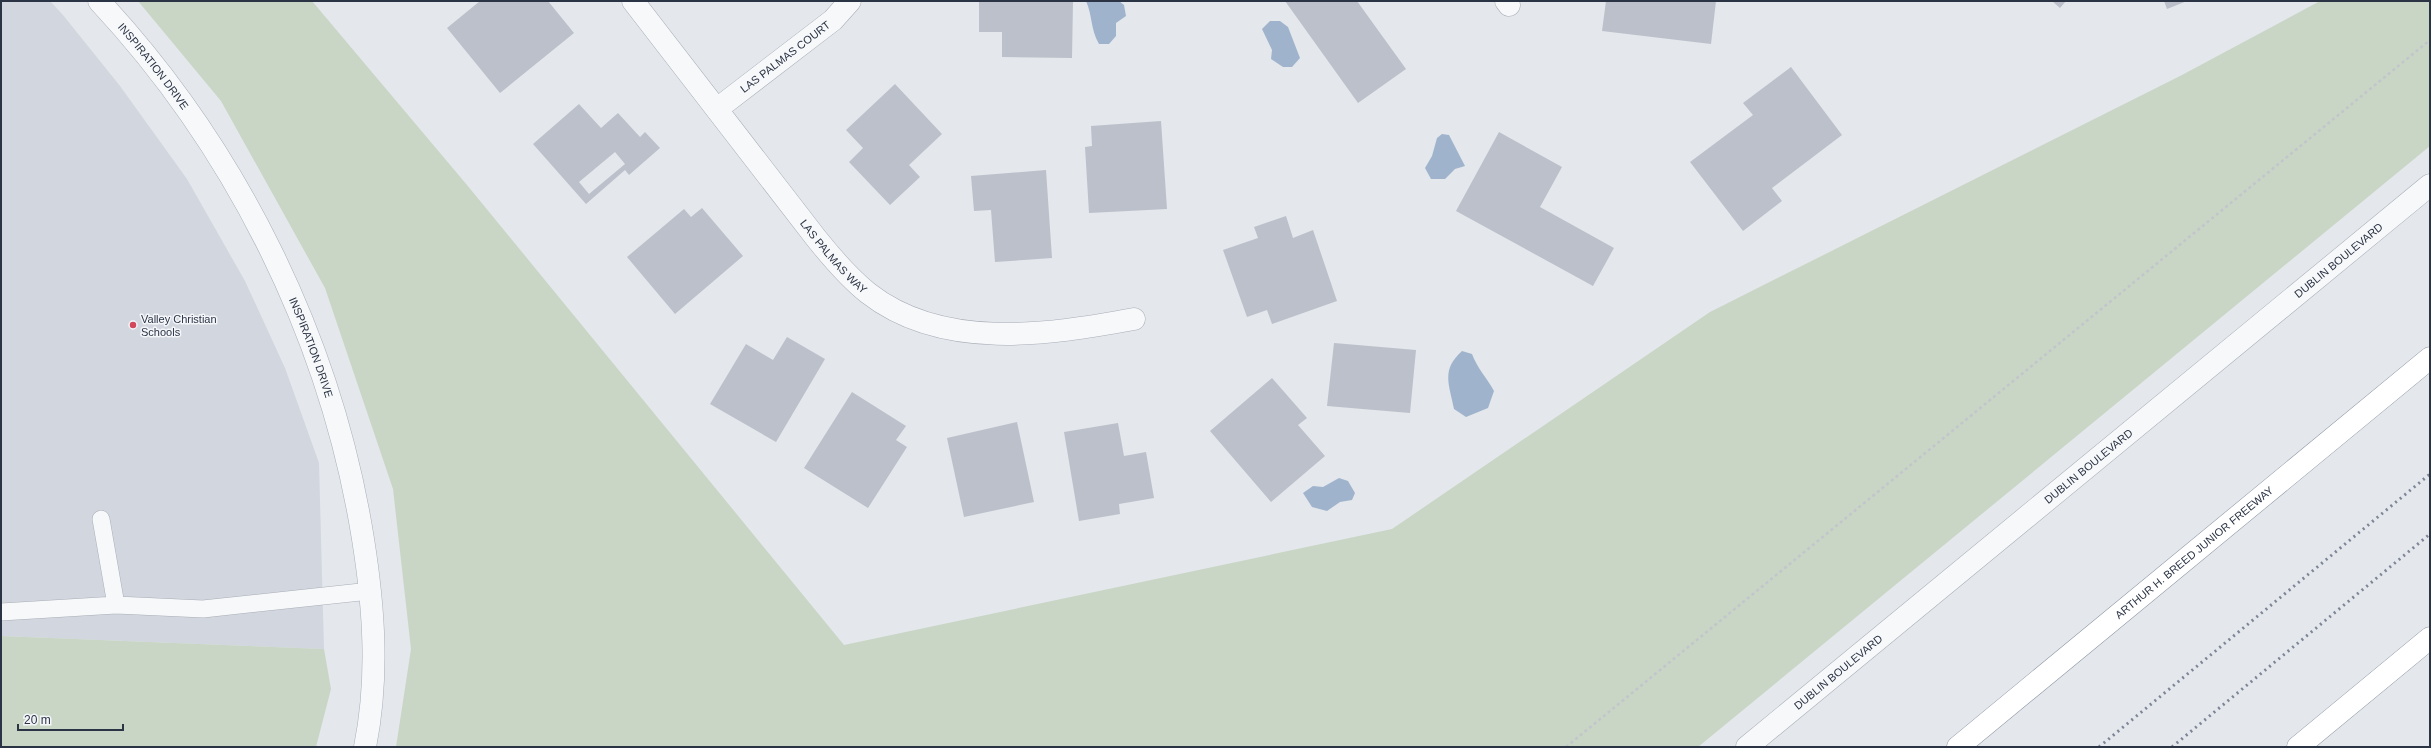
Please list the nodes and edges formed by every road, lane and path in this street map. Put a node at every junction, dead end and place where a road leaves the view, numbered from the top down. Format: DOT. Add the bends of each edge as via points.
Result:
graph roads {
  1 [pos="99,1"];
  2 [pos="633,1"];
  3 [pos="850,1"];
  4 [pos="2430,40"];
  5 [pos="717,109"];
  6 [pos="2430,186"];
  7 [pos="1134,319"];
  8 [pos="2430,358"];
  9 [pos="101,519"];
  10 [pos="370,591"];
  11 [pos="116,605"];
  12 [pos="1,612"];
  13 [pos="2430,638"];
  14 [pos="365,747"];
  15 [pos="1566,747"];
  16 [pos="1747,747"];
  17 [pos="1958,747"];
  18 [pos="2298,747"];
  1 -- 10 [label="street, INSPIRATION DRIVE" via="139,46 207,138 246,204 280,272 310,342 335,414 354,488"];
  2 -- 5 [label="street, LAS PALMAS WAY"];
  3 -- 5 [label="street, LAS PALMAS COURT" via="833,20"];
  4 -- 15 [label="path"];
  5 -- 7 [label="street, LAS PALMAS WAY" via="832,257 869,294 893,309 924,323 945,329 972,332 1033,332"];
  6 -- 16 [label="street, DUBLIN BOULEVARD"];
  8 -- 17 [label="highway, ARTHUR H. BREED JUNIOR FREEWAY"];
  9 -- 11 [label="lane"];
  10 -- 11 [label="lane" via="203,609"];
  10 -- 14 [label="street, INSPIRATION DRIVE" via="374,648 373,680"];
  11 -- 12 [label="lane"];
  13 -- 18 [label="highway"];
}
